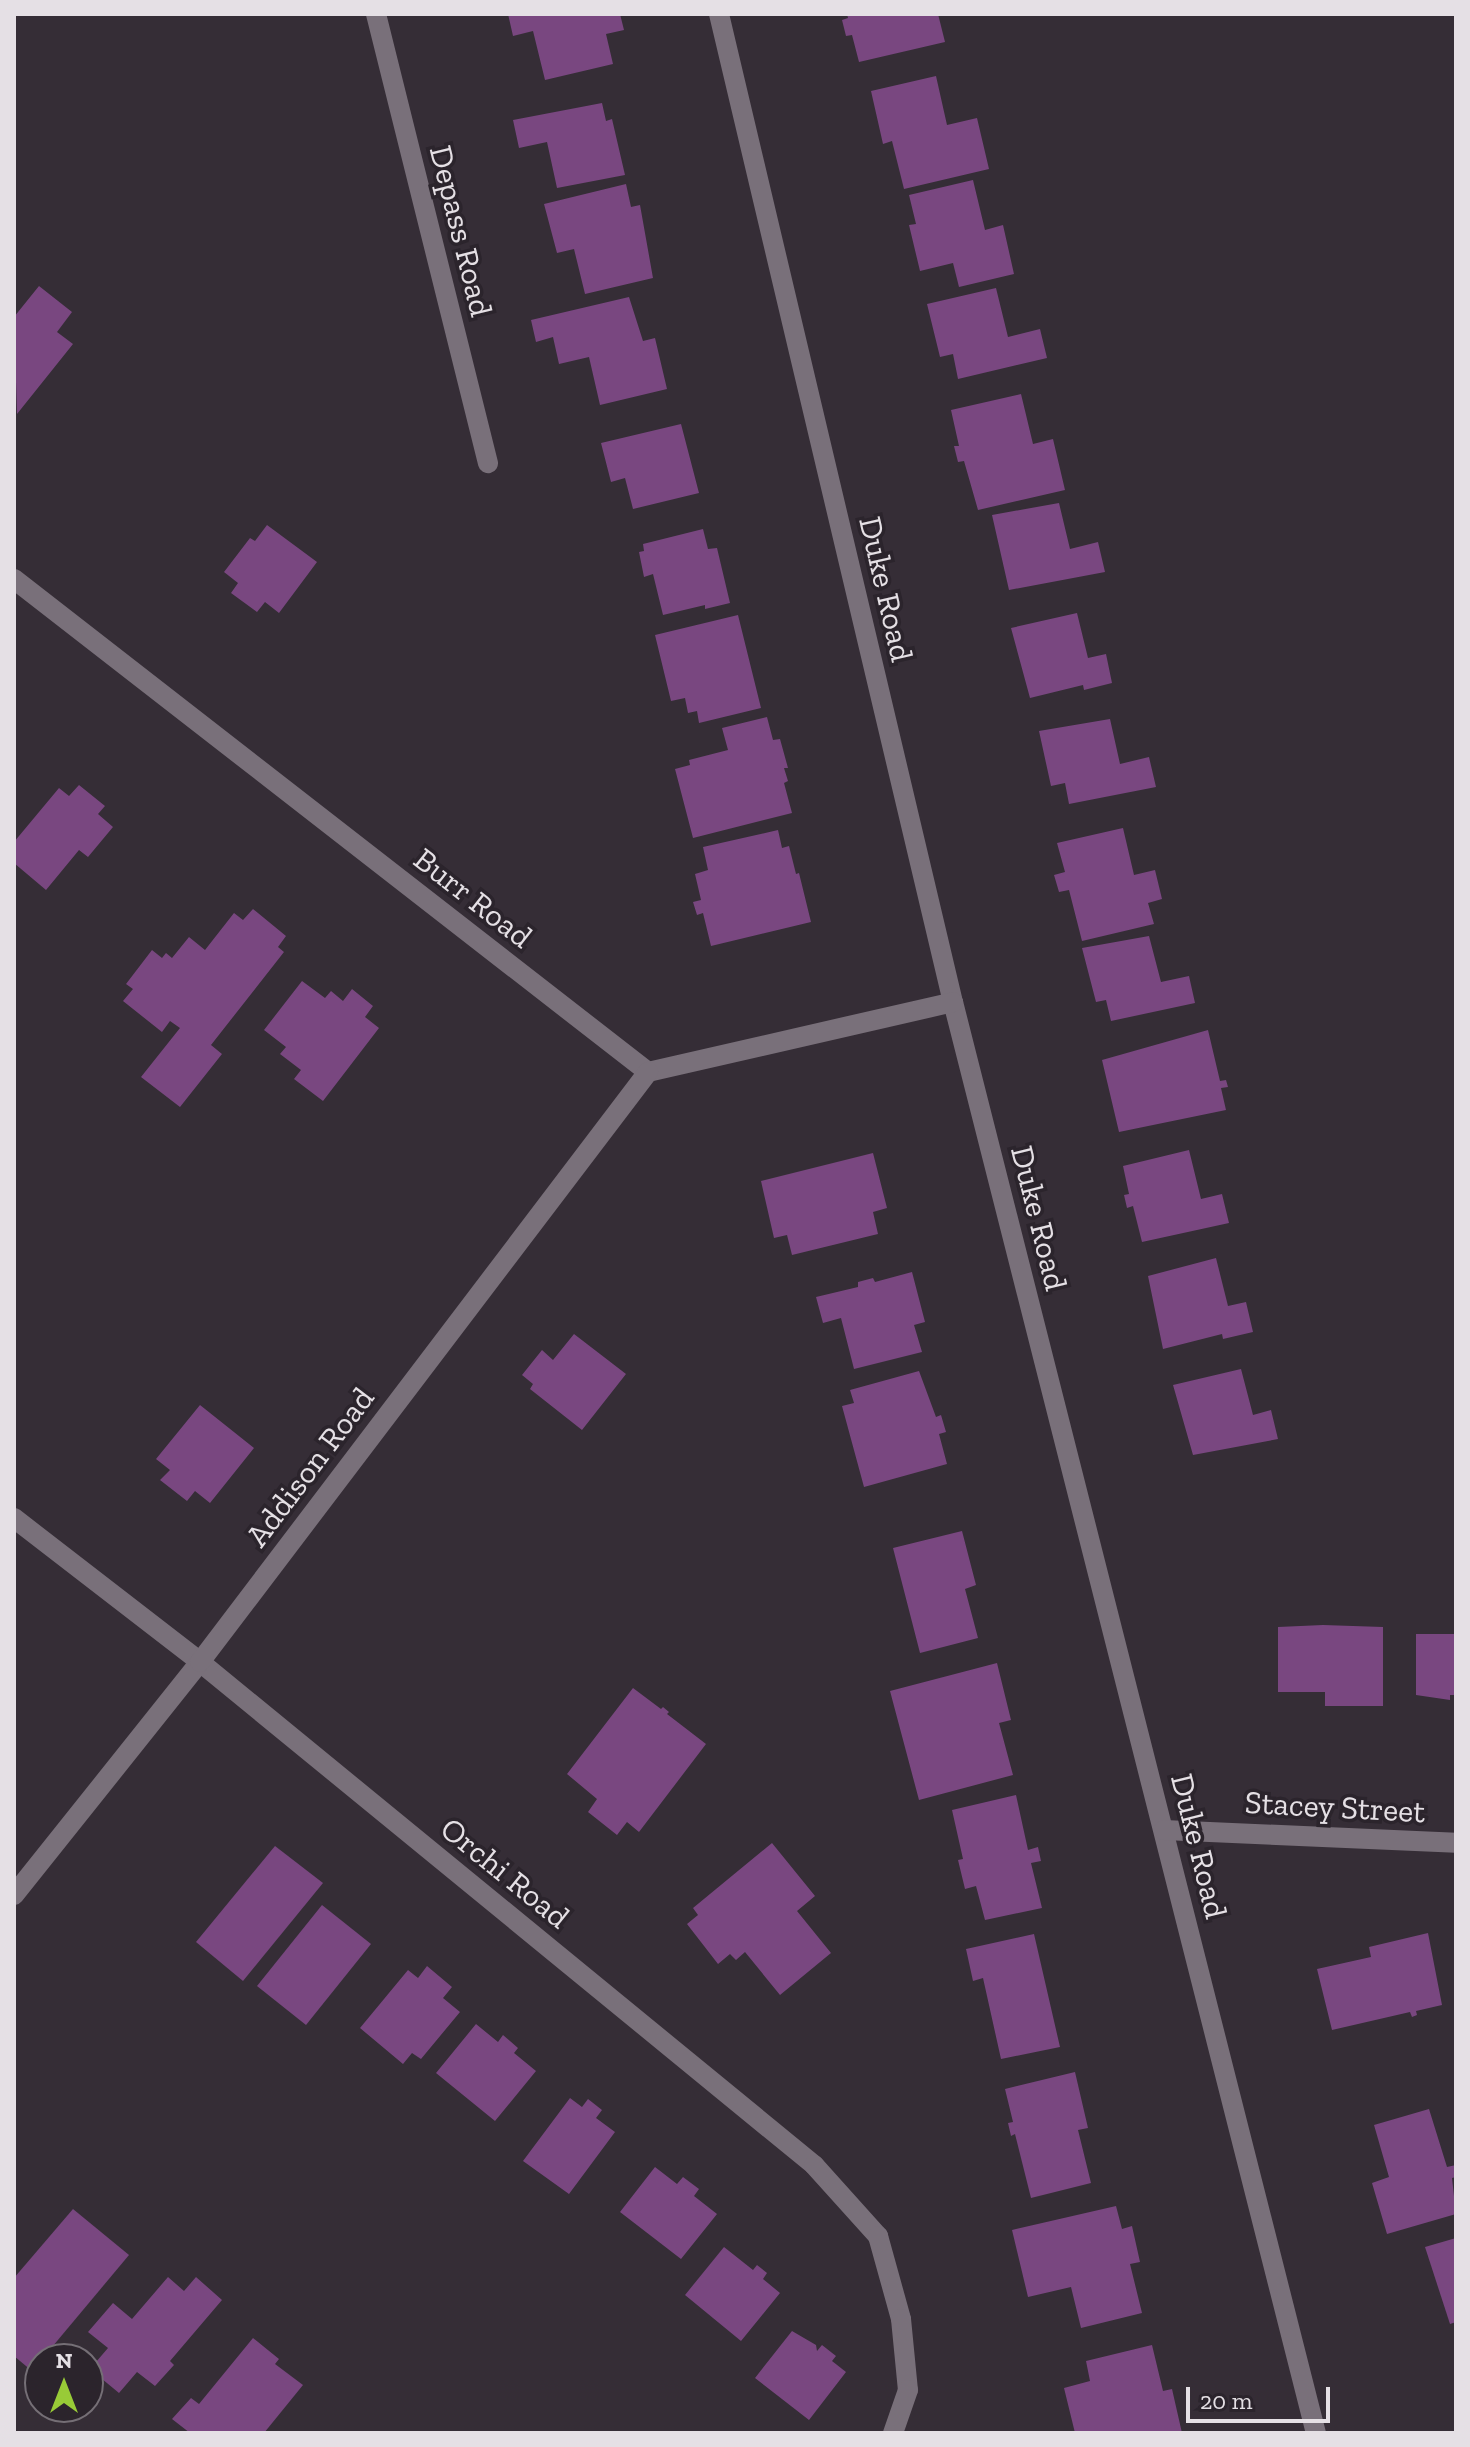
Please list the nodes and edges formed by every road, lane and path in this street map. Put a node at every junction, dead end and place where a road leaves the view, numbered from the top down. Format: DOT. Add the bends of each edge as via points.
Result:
graph roads {
  1 [pos="376,14"];
  2 [pos="719,14"];
  3 [pos="488,463"];
  4 [pos="14,579"];
  5 [pos="953,1002"];
  6 [pos="648,1072"];
  7 [pos="14,1518"];
  8 [pos="200,1662"];
  9 [pos="1164,1830"];
  10 [pos="1456,1843"];
  11 [pos="14,1895"];
  12 [pos="893,2433"];
  13 [pos="1316,2433"];
  1 -- 3 [label="street, Depass Road"];
  2 -- 5 [label="street, Duke Road"];
  4 -- 6 [label="street, Burr Road"];
  5 -- 6 [label="street"];
  5 -- 9 [label="street, Duke Road"];
  6 -- 8 [label="street, Addison Road"];
  7 -- 8 [label="street, Orchi Road"];
  8 -- 11 [label="street, Addison Road"];
  8 -- 12 [label="street, Orchi Road" via="814,2165 878,2236 901,2319 908,2390"];
  9 -- 10 [label="street, Stacey Street"];
  9 -- 13 [label="street, Duke Road"];
}
